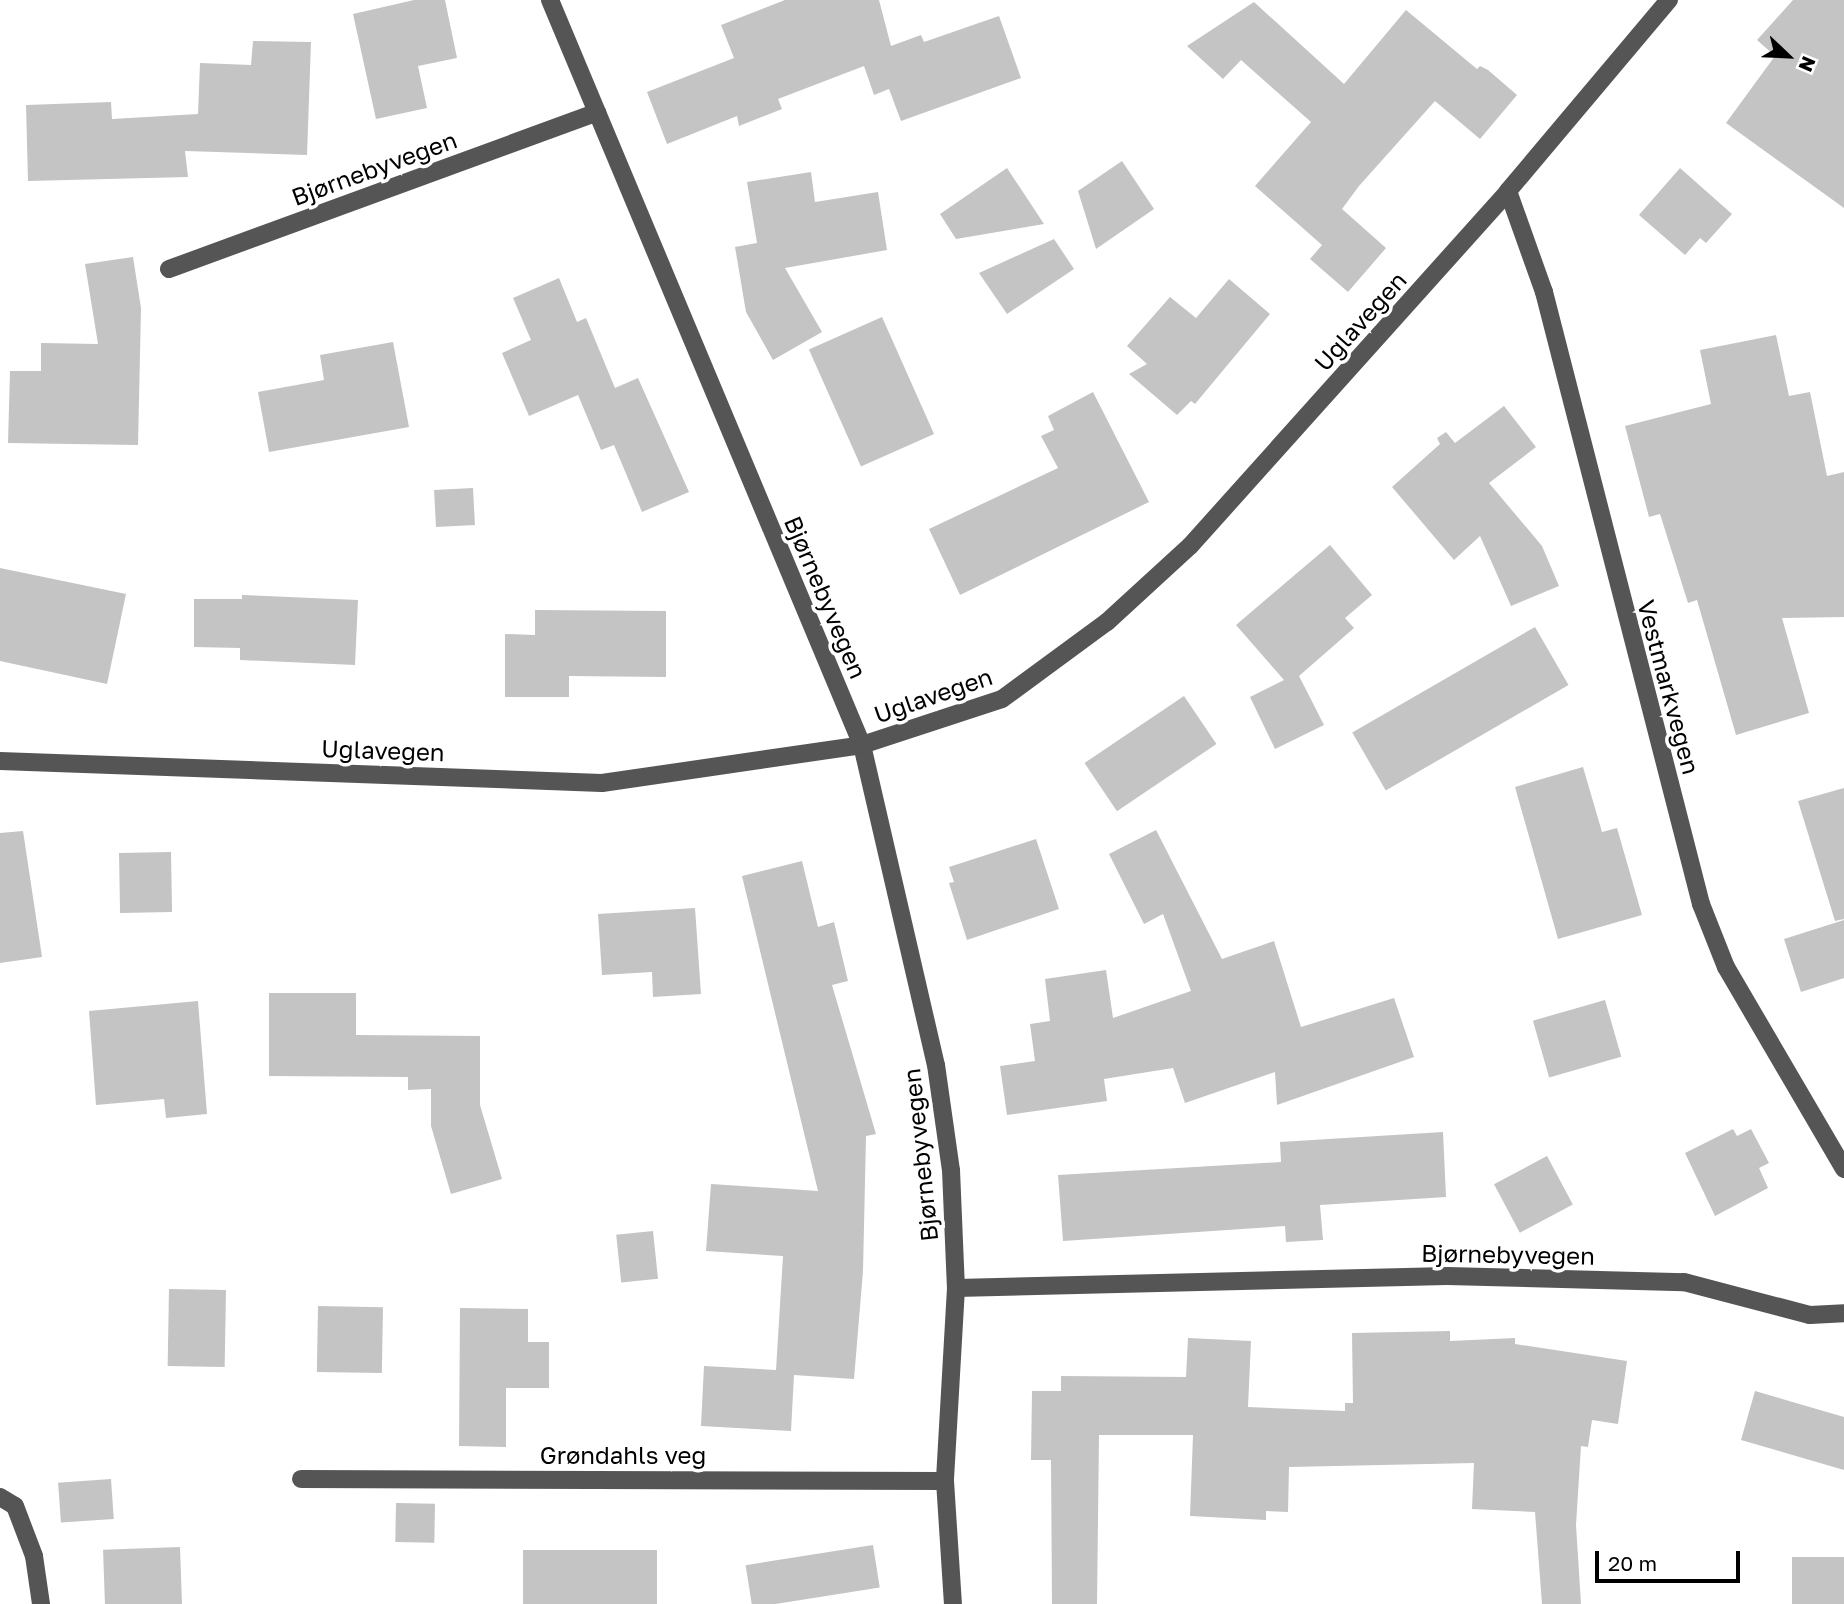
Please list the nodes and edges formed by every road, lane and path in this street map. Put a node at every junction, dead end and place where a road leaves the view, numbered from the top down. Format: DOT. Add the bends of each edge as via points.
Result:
graph roads {
  1 [pos="550,0"];
  2 [pos="1669,0"];
  3 [pos="597,112"];
  4 [pos="1508,191"];
  5 [pos="169,269"];
  6 [pos="862,746"];
  7 [pos="0,761"];
  8 [pos="1844,1169"];
  9 [pos="956,1288"];
  10 [pos="1844,1314"];
  11 [pos="300,1479"];
  12 [pos="945,1481"];
  13 [pos="0,1497"];
  14 [pos="41,1604"];
  15 [pos="953,1604"];
  1 -- 3 [label="street, Bjørnebyvegen"];
  2 -- 4 [label="street, Uglavegen"];
  3 -- 5 [label="street, Bjørnebyvegen"];
  3 -- 6 [label="street, Bjørnebyvegen"];
  4 -- 6 [label="street, Uglavegen" via="1191,546 1107,622 1002,699"];
  4 -- 8 [label="street, Vestmarkvegen" via="1544,292 1701,904 1726,967"];
  6 -- 7 [label="street, Uglavegen" via="602,783"];
  6 -- 9 [label="street, Bjørnebyvegen" via="936,1065 951,1170"];
  9 -- 10 [label="street, Bjørnebyvegen" via="1447,1276 1670,1281 1810,1315"];
  9 -- 12 [label="street, Bjørnebyvegen"];
  11 -- 12 [label="street, Grøndahls veg"];
  12 -- 15 [label="street, Bjørnebyvegen"];
  13 -- 14 [label="street" via="15,1506 29,1543"];
}
